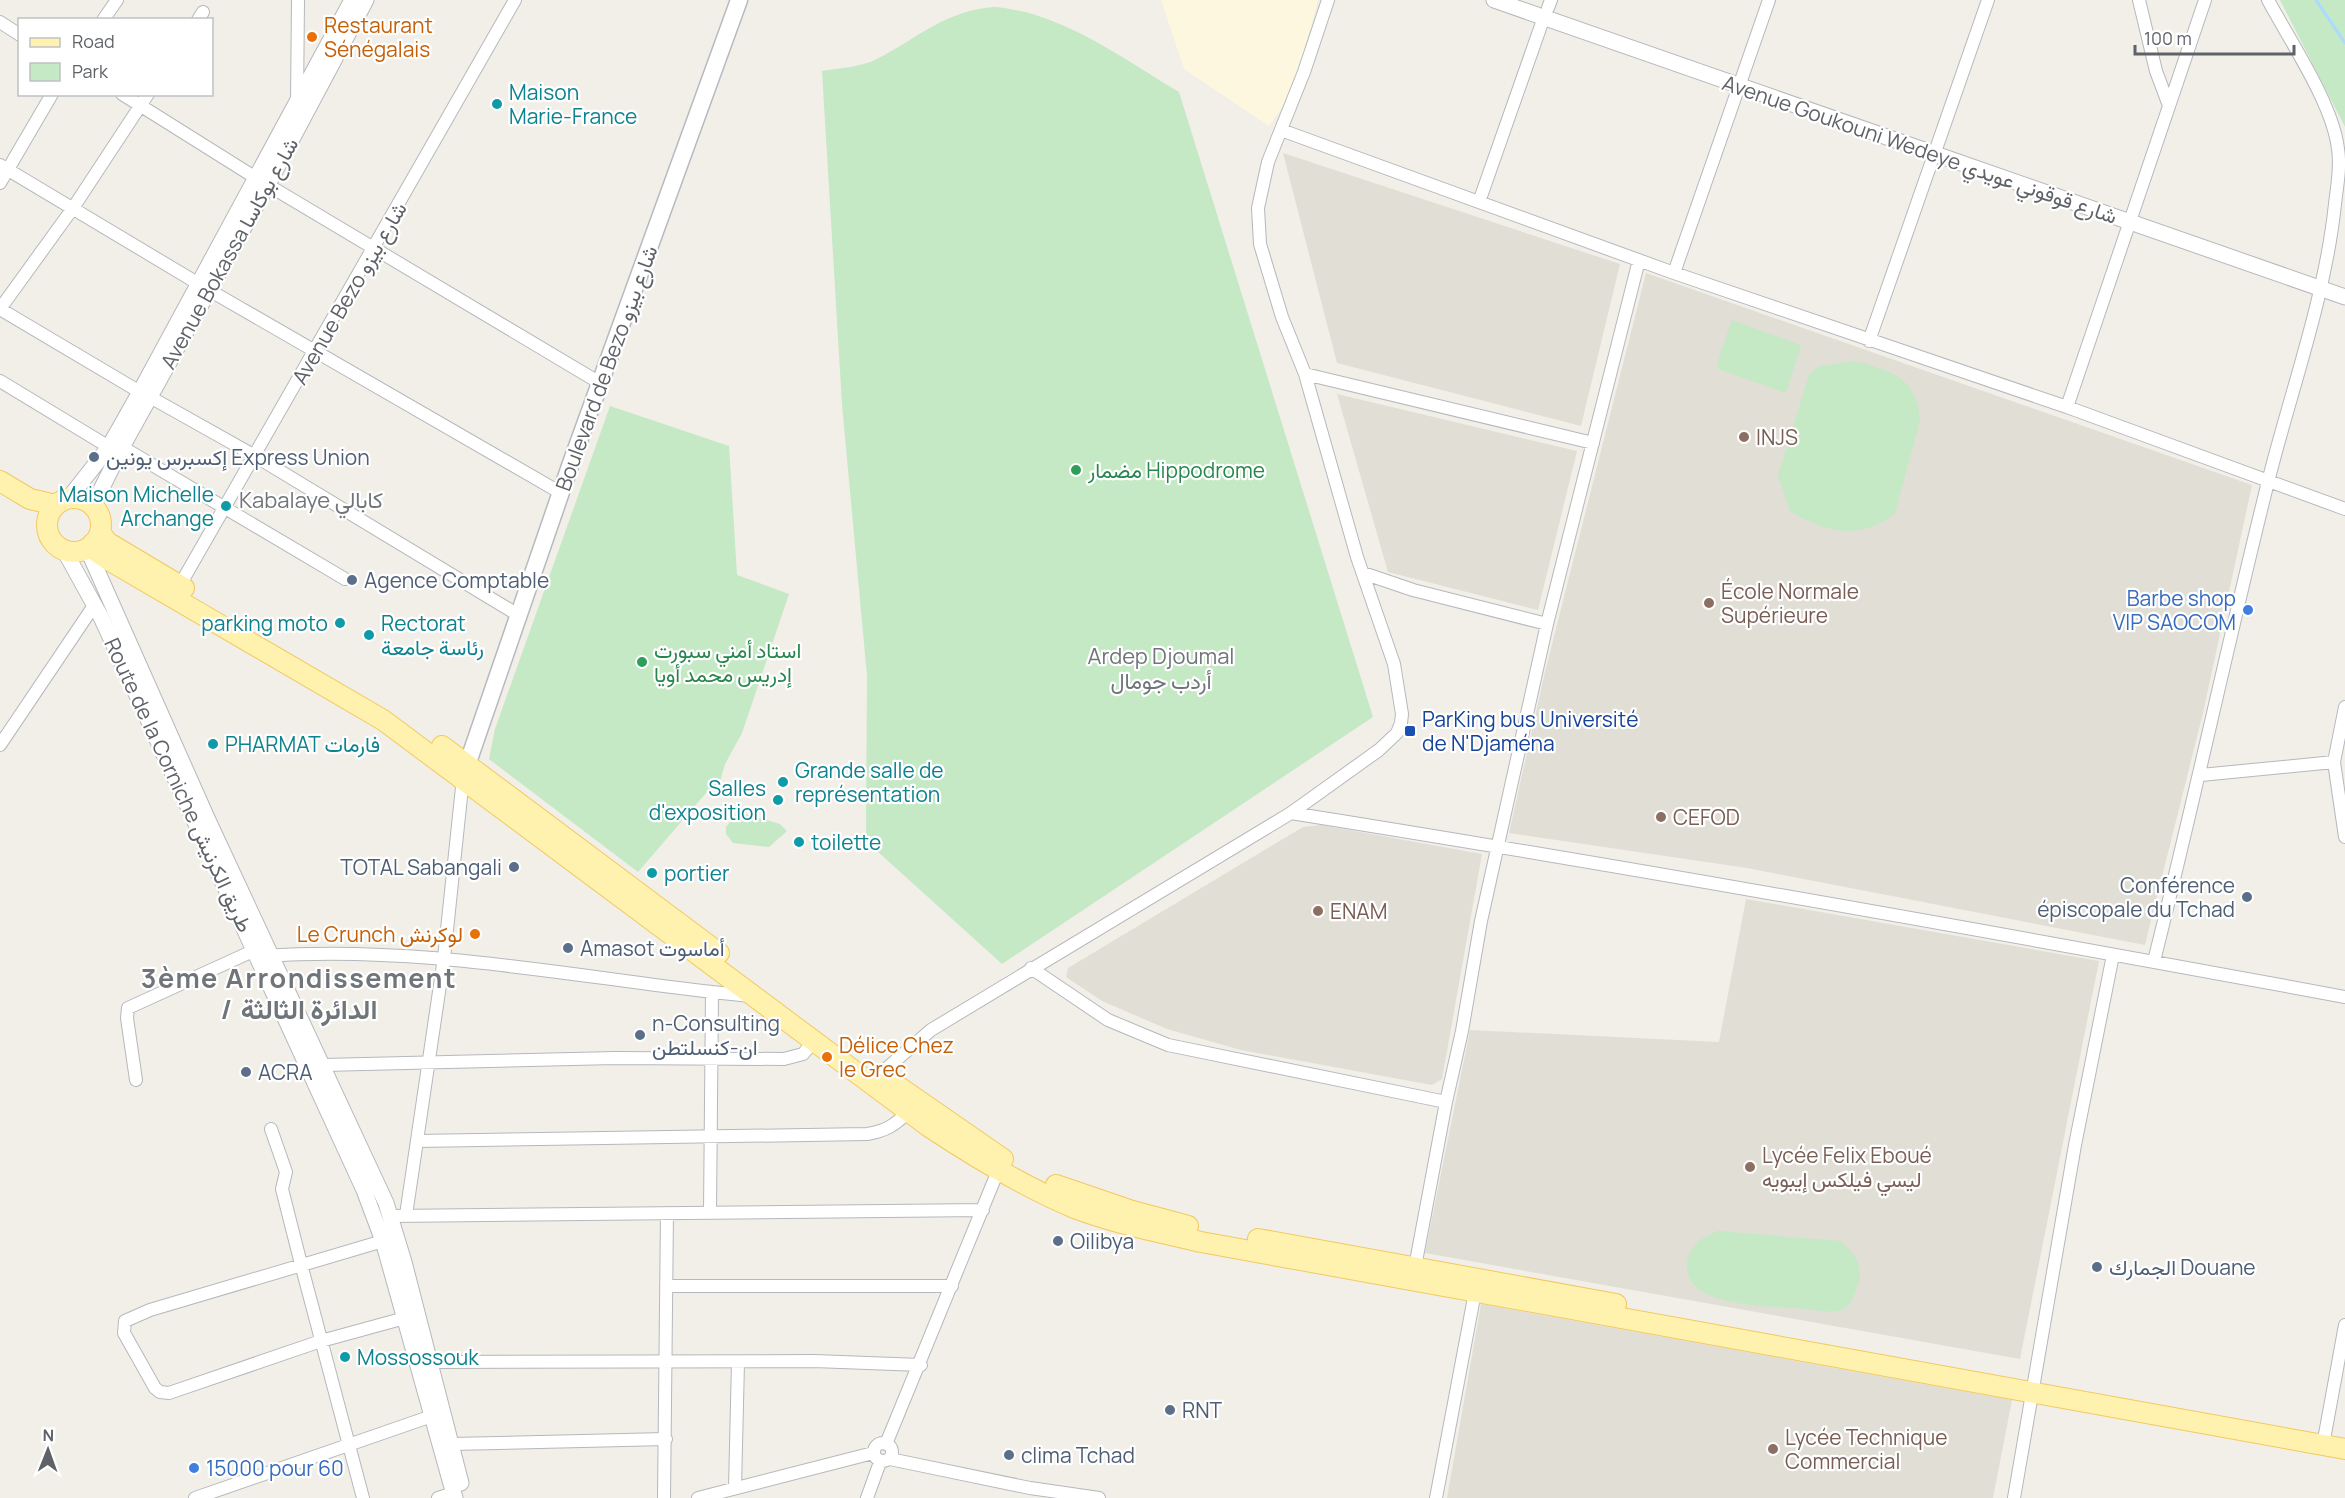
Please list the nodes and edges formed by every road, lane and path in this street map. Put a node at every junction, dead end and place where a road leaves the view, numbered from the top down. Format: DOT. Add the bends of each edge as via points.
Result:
graph roads {
  1 [pos="117,0"];
  2 [pos="298,0"];
  3 [pos="352,0"];
  4 [pos="366,0"];
  5 [pos="515,0"];
  6 [pos="739,0"];
  7 [pos="1328,0"];
  8 [pos="1494,0"];
  9 [pos="1524,0"];
  10 [pos="1769,0"];
  11 [pos="1988,0"];
  12 [pos="2139,0"];
  13 [pos="2205,0"];
  14 [pos="2268,0"];
  15 [pos="1548,9"];
  16 [pos="104,18"];
  17 [pos="0,22"];
  18 [pos="18,34"];
  19 [pos="1741,81"];
  20 [pos="51,96"];
  21 [pos="125,96"];
  22 [pos="147,96"];
  23 [pos="2168,103"];
  24 [pos="297,104"];
  25 [pos="141,105"];
  26 [pos="1281,130"];
  27 [pos="1937,150"];
  28 [pos="4,167"];
  29 [pos="262,182"];
  30 [pos="0,183"];
  31 [pos="1479,202"];
  32 [pos="73,208"];
  33 [pos="2132,218"];
  34 [pos="375,249"];
  35 [pos="1639,260"];
  36 [pos="1674,273"];
  37 [pos="2322,284"];
  38 [pos="204,287"];
  39 [pos="2345,287"];
  40 [pos="2345,297"];
  41 [pos="1869,341"];
  42 [pos="315,351"];
  43 [pos="1305,374"];
  44 [pos="0,381"];
  45 [pos="600,383"];
  46 [pos="145,395"];
  47 [pos="2067,407"];
  48 [pos="1593,443"];
  49 [pos="115,447"];
  50 [pos="255,456"];
  51 [pos="0,481"];
  52 [pos="2268,483"];
  53 [pos="561,493"];
  54 [pos="0,494"];
  55 [pos="62,502"];
  56 [pos="93,506"];
  57 [pos="226,506"];
  58 [pos="2345,509"];
  59 [pos="47,526"];
  60 [pos="93,541"];
  61 [pos="64,550"];
  62 [pos="1363,573"];
  63 [pos="345,579"];
  64 [pos="180,585"];
  65 [pos="95,604"];
  66 [pos="520,616"];
  67 [pos="1547,624"];
  68 [pos="2345,707"];
  69 [pos="0,745"];
  70 [pos="2334,762"];
  71 [pos="464,770"];
  72 [pos="2201,775"];
  73 [pos="1290,813"];
  74 [pos="2345,837"];
  75 [pos="1498,846"];
  76 [pos="610,881"];
  77 [pos="262,954"];
  78 [pos="2113,956"];
  79 [pos="444,958"];
  80 [pos="2154,961"];
  81 [pos="1031,968"];
  82 [pos="711,992"];
  83 [pos="757,997"];
  84 [pos="2345,997"];
  85 [pos="814,1041"];
  86 [pos="711,1058"];
  87 [pos="428,1062"];
  88 [pos="323,1065"];
  89 [pos="876,1079"];
  90 [pos="136,1080"];
  91 [pos="1446,1102"];
  92 [pos="908,1112"];
  93 [pos="271,1129"];
  94 [pos="711,1137"];
  95 [pos="417,1141"];
  96 [pos="1001,1165"];
  97 [pos="982,1210"];
  98 [pos="710,1212"];
  99 [pos="667,1213"];
  100 [pos="398,1215"];
  101 [pos="1130,1218"];
  102 [pos="383,1241"];
  103 [pos="301,1264"];
  104 [pos="1415,1267"];
  105 [pos="666,1286"];
  106 [pos="952,1286"];
  107 [pos="1476,1286"];
  108 [pos="405,1318"];
  109 [pos="2345,1325"];
  110 [pos="321,1341"];
  111 [pos="430,1362"];
  112 [pos="738,1362"];
  113 [pos="666,1363"];
  114 [pos="921,1365"];
  115 [pos="2033,1386"];
  116 [pos="432,1416"];
  117 [pos="2345,1437"];
  118 [pos="666,1439"];
  119 [pos="2324,1439"];
  120 [pos="348,1444"];
  121 [pos="451,1444"];
  122 [pos="2345,1449"];
  123 [pos="881,1458"];
  124 [pos="735,1488"];
  125 [pos="1029,1493"];
  126 [pos="458,1496"];
  127 [pos="719,1496"];
  128 [pos="195,1498"];
  129 [pos="363,1498"];
  130 [pos="438,1498"];
  131 [pos="664,1498"];
  132 [pos="699,1498"];
  133 [pos="867,1498"];
  134 [pos="1100,1498"];
  135 [pos="1436,1498"];
  136 [pos="2014,1498"];
  1 -- 16 [label="street"];
  2 -- 24 [label="street"];
  3 -- 24 [label="street, Avenue Bokassa شارع بوكاسا"];
  4 -- 29 [label="street, Avenue Bokassa شارع بوكاسا"];
  5 -- 34 [label="street, Avenue Bezo شارع بيزو"];
  6 -- 45 [label="main road, Boulevard de Bezo شارع بيزو"];
  7 -- 26 [label="street"];
  8 -- 15 [label="street, Avenue Goukouni Wedeye شارع قوقوني عويدي"];
  9 -- 15 [label="street, Avenue Goukouni Wedeye شارع قوقوني عويدي"];
  10 -- 19 [label="street"];
  11 -- 27 [label="street"];
  12 -- 23 [label="street"];
  13 -- 23 [label="street"];
  14 -- 37 [label="street" via="2306,69 2335,134 2339,166"];
  15 -- 19 [label="street, Avenue Goukouni Wedeye شارع قوقوني عويدي"];
  15 -- 31 [label="street"];
  17 -- 18 [label="street"];
  19 -- 27 [label="street, Avenue Goukouni Wedeye شارع قوقوني عويدي"];
  19 -- 36 [label="street"];
  20 -- 28 [label="street"];
  21 -- 25 [label="street"];
  22 -- 25 [label="street"];
  23 -- 33 [label="street"];
  24 -- 29 [label="street, Avenue Bokassa شارع بوكاسا"];
  25 -- 29 [label="street"];
  25 -- 32 [label="street"];
  26 -- 31 [label="street"];
  26 -- 43 [label="street" via="1262,184 1258,208 1260,244 1282,317"];
  27 -- 33 [label="street, Avenue Goukouni Wedeye شارع قوقوني عويدي"];
  27 -- 41 [label="street"];
  28 -- 30 [label="street"];
  28 -- 32 [label="street"];
  29 -- 34 [label="street"];
  29 -- 38 [label="street, Avenue Bokassa شارع بوكاسا"];
  31 -- 35 [label="street"];
  32 -- 38 [label="street"];
  32 -- 46 [label="street" via="0,309"];
  33 -- 37 [label="street, Avenue Goukouni Wedeye شارع قوقوني عويدي"];
  33 -- 47 [label="street"];
  34 -- 42 [label="street, Avenue Bezo شارع بيزو"];
  34 -- 45 [label="street"];
  35 -- 36 [label="street"];
  35 -- 48 [label="street"];
  36 -- 41 [label="street"];
  37 -- 39 [label="street, Avenue Goukouni Wedeye شارع قوقوني عويدي"];
  37 -- 40 [label="street, Avenue Goukouni Wedeye شارع قوقوني عويدي"];
  37 -- 52 [label="street"];
  38 -- 42 [label="street"];
  38 -- 46 [label="street, Avenue Bokassa شارع بوكاسا"];
  41 -- 47 [label="street"];
  42 -- 50 [label="street, Avenue Bezo شارع بيزو"];
  42 -- 53 [label="street"];
  43 -- 48 [label="street"];
  43 -- 62 [label="street"];
  44 -- 49 [label="street"];
  45 -- 53 [label="main road, Boulevard de Bezo شارع بيزو"];
  46 -- 49 [label="street, Avenue Bokassa شارع بوكاسا"];
  46 -- 50 [label="street"];
  47 -- 52 [label="street"];
  48 -- 67 [label="street"];
  49 -- 55 [label="street, Avenue Bokassa شارع بوكاسا"];
  49 -- 56 [label="street, Avenue Bokassa شارع بوكاسا"];
  49 -- 57 [label="street"];
  50 -- 57 [label="street, Avenue Bezo شارع بيزو"];
  50 -- 66 [label="street"];
  51 -- 55 [label="main road" via="30,499"];
  52 -- 58 [label="street"];
  52 -- 72 [label="street"];
  53 -- 66 [label="main road, Boulevard de Bezo شارع بيزو"];
  54 -- 59 [label="main road"];
  55 -- 56 [label="main road" via="86,501"];
  55 -- 59 [label="main road" via="51,511"];
  56 -- 60 [label="main road" via="100,518"];
  57 -- 63 [label="street"];
  57 -- 64 [label="street, Avenue Bezo شارع بيزو"];
  59 -- 61 [label="main road" via="52,540"];
  60 -- 61 [label="main road" via="80,551"];
  60 -- 64 [label="main road" via="107,542"];
  60 -- 71 [label="main road" via="98,553 107,559"];
  60 -- 77 [label="street, Route de la Corniche طريق الكرنيش"];
  61 -- 65 [label="street, Route de la Corniche طريق الكرنيش"];
  62 -- 67 [label="street" via="1413,590"];
  62 -- 73 [label="street" via="1394,664 1401,723 1397,733 1379,750"];
  64 -- 71 [label="main road" via="406,722"];
  65 -- 69 [label="street"];
  65 -- 77 [label="street, Route de la Corniche طريق الكرنيش"];
  66 -- 71 [label="main road, Boulevard de Bezo شارع بيزو"];
  67 -- 75 [label="street"];
  68 -- 70 [label="street"];
  70 -- 72 [label="street"];
  70 -- 74 [label="street"];
  71 -- 76 [label="main road"];
  71 -- 79 [label="street"];
  72 -- 80 [label="street"];
  73 -- 75 [label="street"];
  73 -- 81 [label="street"];
  75 -- 78 [label="street" via="1981,928"];
  75 -- 91 [label="street"];
  76 -- 83 [label="main road"];
  76 -- 89 [label="main road"];
  77 -- 79 [label="street"];
  77 -- 88 [label="street, Route de la Corniche طريق الكرنيش"];
  77 -- 90 [label="street" via="128,1008"];
  77 -- 102 [label="street, Route de la Corniche طريق الكرنيش"];
  78 -- 80 [label="street"];
  78 -- 115 [label="street"];
  79 -- 82 [label="street"];
  79 -- 87 [label="street"];
  80 -- 84 [label="street"];
  81 -- 89 [label="street" via="931,1030"];
  81 -- 91 [label="street" via="1108,1020 1168,1045"];
  82 -- 83 [label="street"];
  82 -- 86 [label="street"];
  83 -- 85 [label="main road"];
  85 -- 86 [label="street" via="794,1058"];
  85 -- 89 [label="main road"];
  86 -- 87 [label="street"];
  86 -- 94 [label="street"];
  87 -- 88 [label="street"];
  87 -- 95 [label="street"];
  88 -- 100 [label="street, Route de la Corniche طريق الكرنيش"];
  89 -- 92 [label="main road"];
  89 -- 96 [label="main road"];
  91 -- 104 [label="street"];
  92 -- 94 [label="street" via="896,1125 867,1134"];
  92 -- 96 [label="main road"];
  93 -- 103 [label="street" via="286,1172 282,1189"];
  94 -- 95 [label="street"];
  94 -- 98 [label="street"];
  95 -- 100 [label="street"];
  96 -- 97 [label="street"];
  96 -- 101 [label="main road"];
  97 -- 98 [label="street"];
  97 -- 106 [label="street"];
  98 -- 99 [label="street"];
  99 -- 100 [label="street"];
  99 -- 105 [label="street"];
  100 -- 111 [label="street, Route de la Corniche طريق الكرنيش"];
  101 -- 104 [label="main road"];
  101 -- 107 [label="main road" via="1201,1242"];
  102 -- 103 [label="street"];
  102 -- 108 [label="street, Route de la Corniche طريق الكرنيش"];
  103 -- 110 [label="street"];
  103 -- 110 [label="street" via="150,1310 125,1321 124,1333 160,1392"];
  104 -- 107 [label="main road"];
  105 -- 106 [label="street"];
  105 -- 113 [label="street"];
  106 -- 114 [label="street"];
  107 -- 115 [label="main road"];
  107 -- 135 [label="street"];
  108 -- 110 [label="street"];
  108 -- 116 [label="street, Route de la Corniche طريق الكرنيش"];
  109 -- 119 [label="street"];
  110 -- 120 [label="street"];
  111 -- 113 [label="street"];
  111 -- 121 [label="street, Route de la Corniche طريق الكرنيش"];
  112 -- 113 [label="street"];
  112 -- 114 [label="street"];
  112 -- 124 [label="street"];
  113 -- 118 [label="street"];
  114 -- 123 [label="street" via="886,1444 877,1445"];
  115 -- 119 [label="main road"];
  115 -- 136 [label="street"];
  116 -- 120 [label="street"];
  116 -- 126 [label="street, Route de la Corniche طريق الكرنيش"];
  117 -- 119 [label="main road"];
  118 -- 121 [label="street"];
  118 -- 131 [label="street"];
  119 -- 122 [label="main road"];
  120 -- 128 [label="street"];
  120 -- 129 [label="street"];
  121 -- 126 [label="street, Route de la Corniche طريق الكرنيش"];
  123 -- 124 [label="street"];
  123 -- 125 [label="street"];
  123 -- 133 [label="street"];
  124 -- 127 [label="street"];
  125 -- 134 [label="street"];
  126 -- 130 [label="street"];
  127 -- 132 [label="street"];
}
